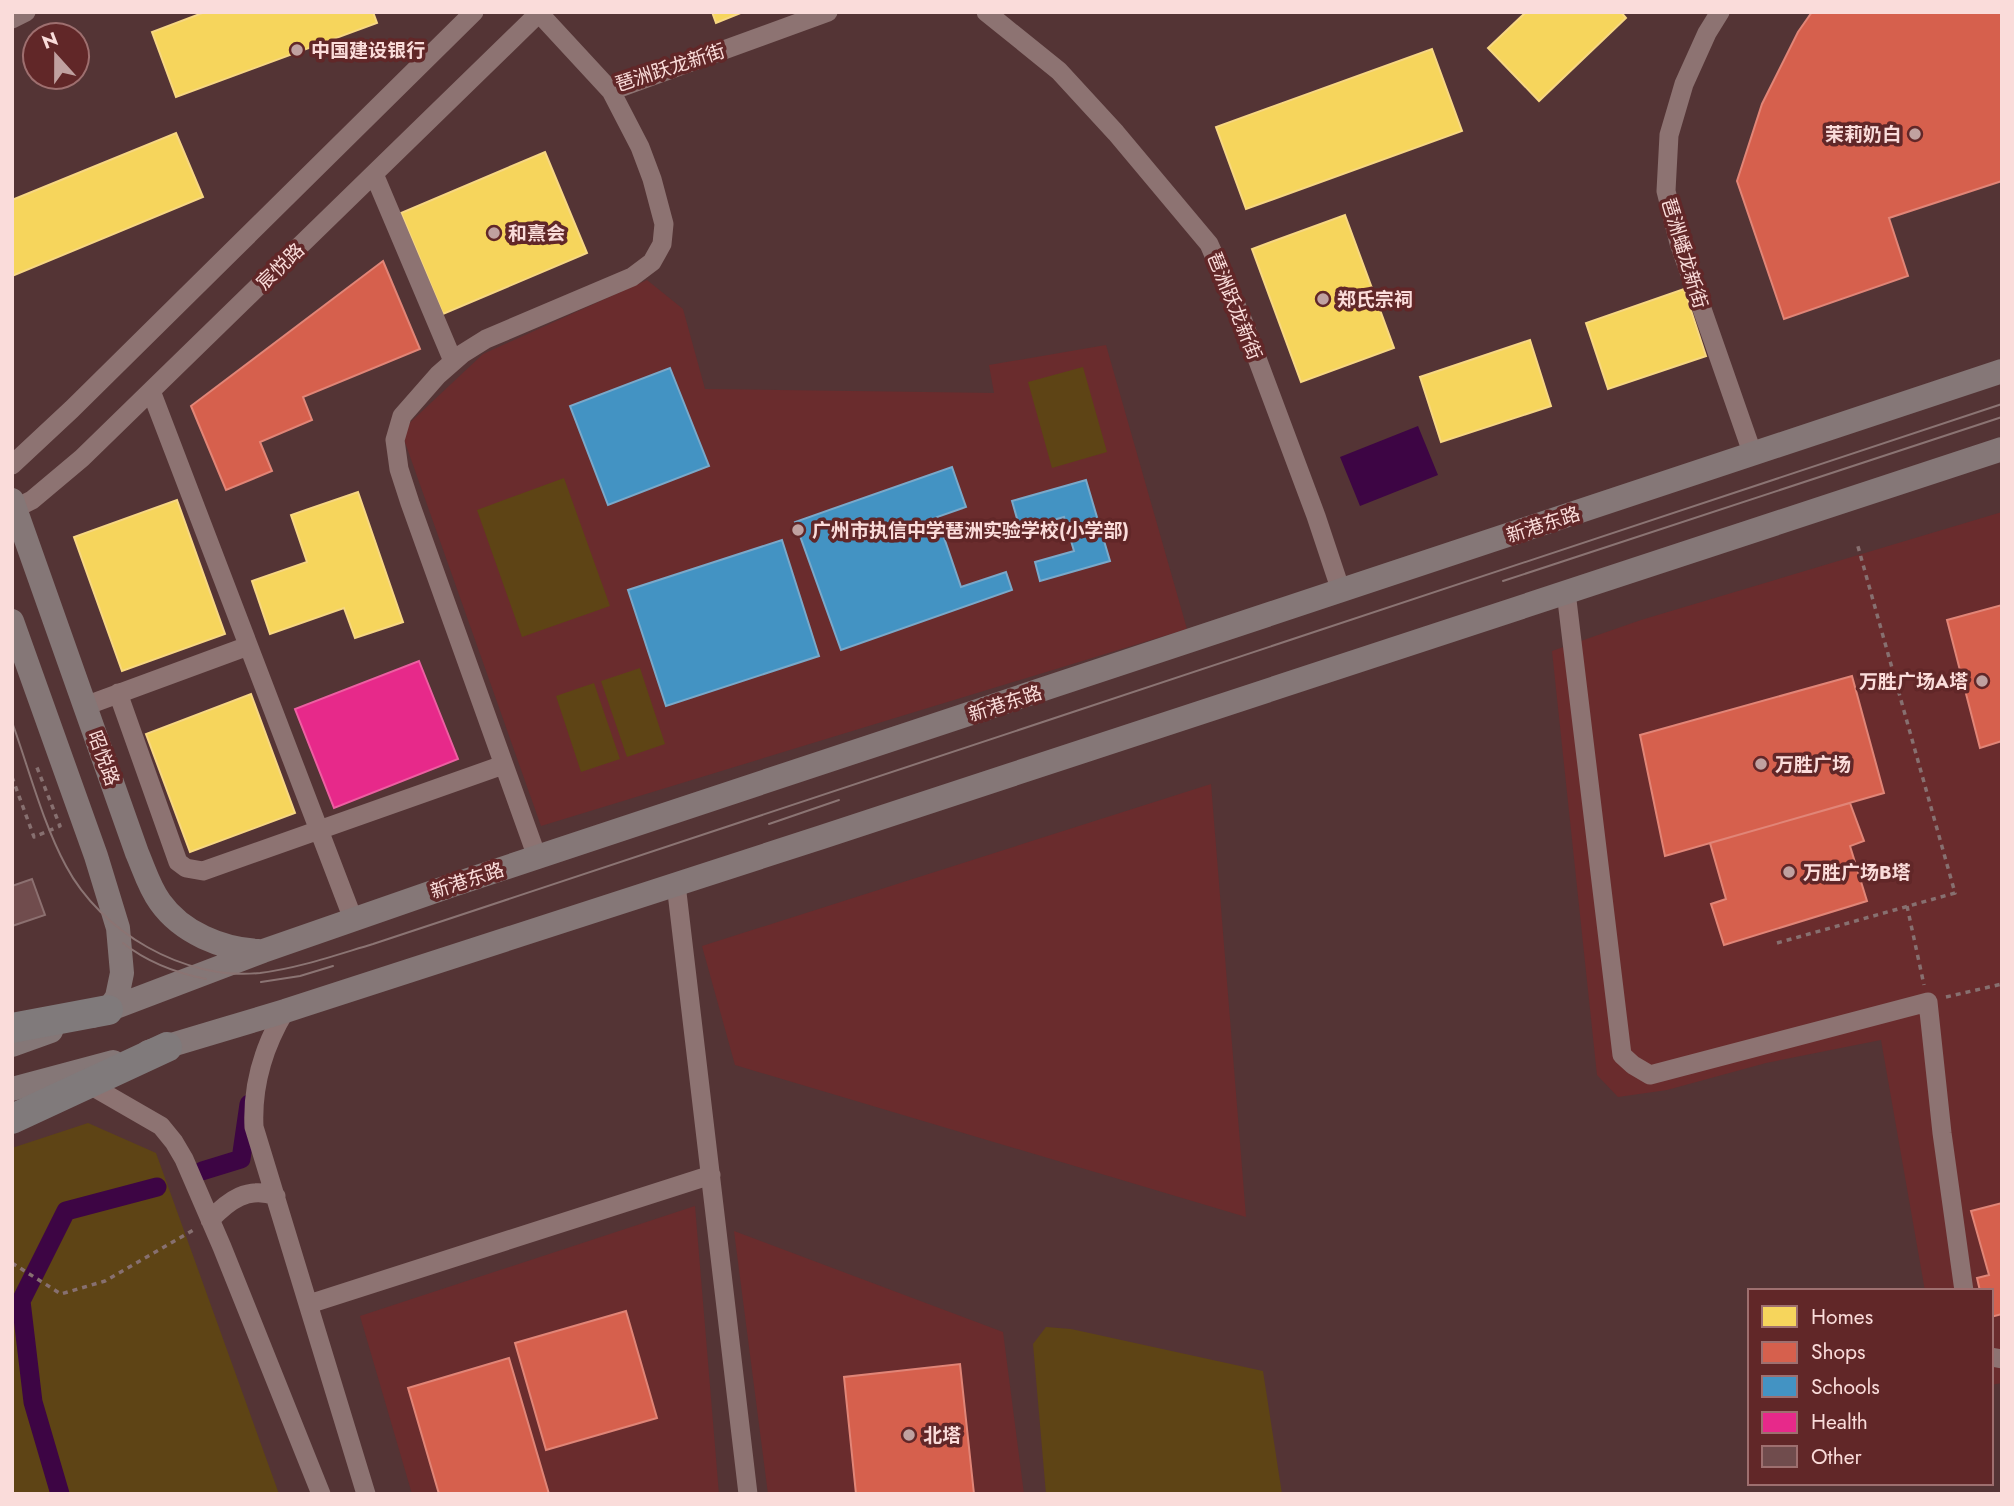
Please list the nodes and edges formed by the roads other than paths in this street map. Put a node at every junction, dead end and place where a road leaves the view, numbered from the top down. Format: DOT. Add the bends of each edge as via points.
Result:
graph roads {
  1 [pos="26,12"];
  2 [pos="474,12"];
  3 [pos="828,12"];
  4 [pos="986,12"];
  5 [pos="1720,12"];
  6 [pos="539,13"];
  7 [pos="12,19"];
  8 [pos="611,91"];
  9 [pos="374,174"];
  10 [pos="453,361"];
  11 [pos="2002,371"];
  12 [pos="151,391"];
  13 [pos="2002,449"];
  14 [pos="1753,455"];
  15 [pos="12,464"];
  16 [pos="13,507"];
  17 [pos="1341,592"];
  18 [pos="1566,592"];
  19 [pos="12,621"];
  20 [pos="248,646"];
  21 [pos="118,693"];
  22 [pos="85,706"];
  23 [pos="503,765"];
  24 [pos="318,830"];
  25 [pos="537,857"];
  26 [pos="676,884"];
  27 [pos="353,919"];
  28 [pos="263,951"];
  29 [pos="108,1010"];
  30 [pos="285,1011"];
  31 [pos="12,1028"];
  32 [pos="12,1045"];
  33 [pos="167,1047"];
  34 [pos="80,1080"];
  35 [pos="12,1089"];
  36 [pos="12,1110"];
  37 [pos="12,1119"];
  38 [pos="711,1175"];
  39 [pos="276,1196"];
  40 [pos="210,1220"];
  41 [pos="1964,1289"];
  42 [pos="309,1304"];
  43 [pos="321,1494"];
  44 [pos="366,1494"];
  45 [pos="748,1494"];
  1 -- 7 [label="street"];
  2 -- 15 [label="street"];
  3 -- 8 [label="street, 琶洲跃龙新街"];
  4 -- 17 [label="street, 琶洲跃龙新街" via="1059,71 1209,244 1243,321"];
  5 -- 14 [label="street, 琶洲蟠龙新街" via="1684,84 1669,135 1666,191 1679,243"];
  6 -- 8 [label="street, 琶洲跃龙新街"];
  6 -- 9 [label="street, 宸悦路"];
  8 -- 10 [label="street" via="640,147 659,201 662,244 652,262 632,277 486,340"];
  9 -- 10 [label="street"];
  9 -- 12 [label="street, 宸悦路"];
  10 -- 23 [label="street" via="402,416 395,440 397,459"];
  11 -- 14 [label="main road, 新港东路"];
  12 -- 16 [label="street, 宸悦路" via="72,467 42,492"];
  12 -- 20 [label="street"];
  13 -- 18 [label="main road"];
  14 -- 17 [label="main road, 新港东路"];
  16 -- 22 [label="main road, 昭悦路"];
  17 -- 25 [label="main road, 新港东路"];
  18 -- 26 [label="main road"];
  18 -- 41 [label="street" via="1622,1055 1650,1075 1928,1002"];
  19 -- 29 [label="main road" via="115,917 122,973 117,997"];
  20 -- 21 [label="street"];
  20 -- 24 [label="street"];
  21 -- 22 [label="street"];
  21 -- 24 [label="street" via="178,862 203,872"];
  22 -- 28 [label="main road, 昭悦路" via="146,877 161,904 188,929 215,942"];
  23 -- 24 [label="street"];
  23 -- 25 [label="street"];
  24 -- 27 [label="street"];
  25 -- 27 [label="main road, 新港东路"];
  26 -- 30 [label="main road"];
  26 -- 38 [label="street"];
  27 -- 28 [label="main road, 新港东路"];
  28 -- 29 [label="main road, 新港东路"];
  29 -- 31 [label="highway"];
  29 -- 32 [label="main road, 新港东路"];
  30 -- 33 [label="main road"];
  30 -- 39 [label="street" via="266,1046 253,1105 254,1127"];
  33 -- 34 [label="highway"];
  34 -- 35 [label="main road"];
  34 -- 36 [label="highway"];
  34 -- 37 [label="highway"];
  34 -- 40 [label="street" via="161,1126 184,1159"];
  38 -- 42 [label="street"];
  38 -- 45 [label="street"];
  39 -- 40 [label="street" via="247,1193"];
  39 -- 42 [label="street"];
  40 -- 43 [label="street"];
  42 -- 44 [label="street"];
}
